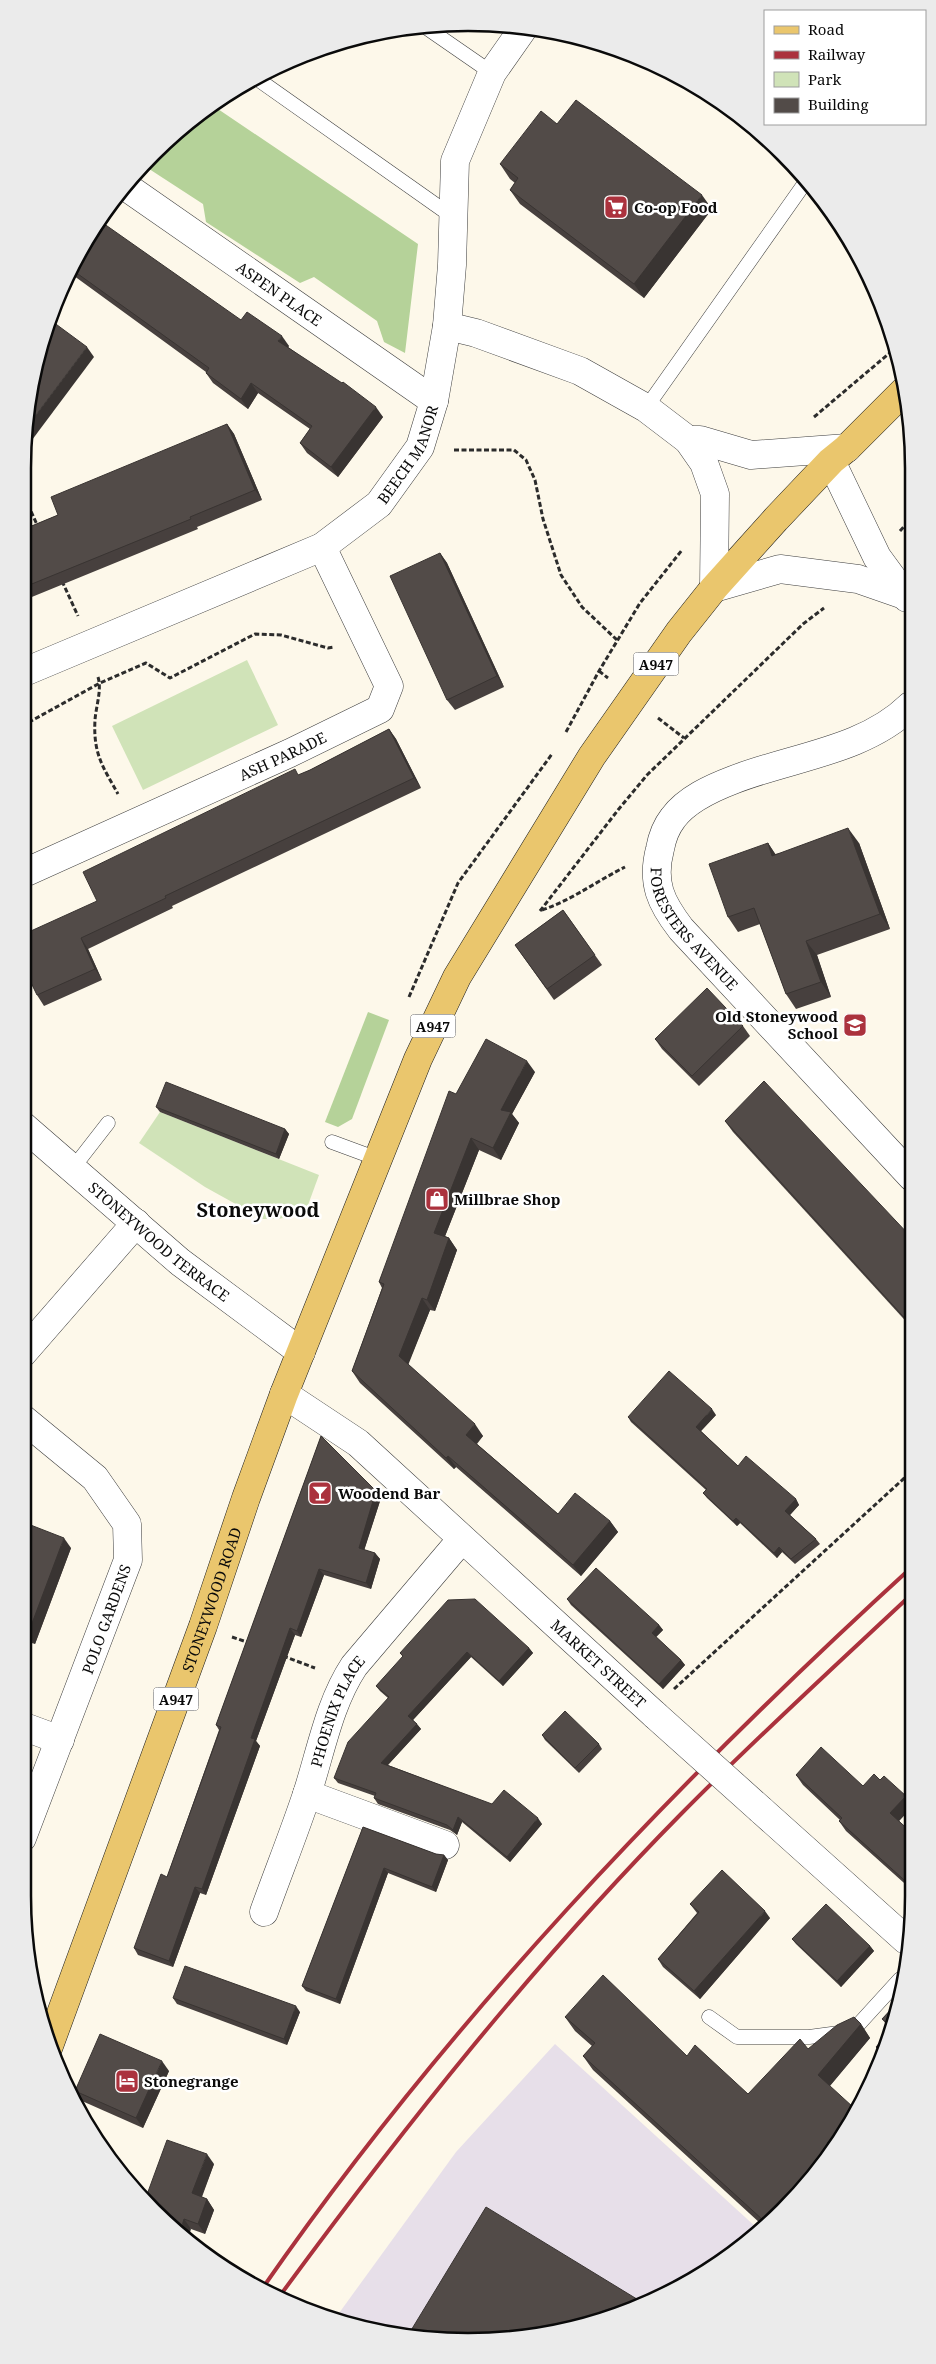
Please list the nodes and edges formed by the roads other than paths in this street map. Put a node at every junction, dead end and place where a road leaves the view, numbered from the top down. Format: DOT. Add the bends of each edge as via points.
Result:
graph roads {
  1 [pos="434,33"];
  2 [pos="519,34"];
  3 [pos="492,73"];
  4 [pos="263,83"];
  5 [pos="802,187"];
  6 [pos="131,190"];
  7 [pos="453,217"];
  8 [pos="447,326"];
  9 [pos="898,396"];
  10 [pos="434,401"];
  11 [pos="646,408"];
  12 [pos="688,440"];
  13 [pos="839,454"];
  14 [pos="322,547"];
  15 [pos="714,588"];
  16 [pos="905,595"];
  17 [pos="905,597"];
  18 [pos="31,669"];
  19 [pos="905,710"];
  20 [pos="31,870"];
  21 [pos="108,1123"];
  22 [pos="31,1133"];
  23 [pos="332,1142"];
  24 [pos="378,1160"];
  25 [pos="72,1168"];
  26 [pos="905,1170"];
  27 [pos="136,1223"];
  28 [pos="31,1344"];
  29 [pos="300,1352"];
  30 [pos="284,1394"];
  31 [pos="31,1425"];
  32 [pos="461,1540"];
  33 [pos="31,1729"];
  34 [pos="60,1740"];
  35 [pos="306,1794"];
  36 [pos="31,1815"];
  37 [pos="445,1845"];
  38 [pos="264,1912"];
  39 [pos="903,1937"];
  40 [pos="895,1984"];
  41 [pos="709,2017"];
  42 [pos="53,2034"];
  1 -- 3 [label="lane"];
  2 -- 3 [label="street, BEECH MANOR"];
  3 -- 7 [label="street, BEECH MANOR" via="455,161"];
  4 -- 7 [label="lane"];
  5 -- 11 [label="lane"];
  6 -- 10 [label="street, ASPEN PLACE"];
  7 -- 8 [label="street, BEECH MANOR"];
  8 -- 10 [label="street, BEECH MANOR"];
  8 -- 11 [label="street" via="476,333 580,371"];
  9 -- 13 [label="main road, A947"];
  10 -- 14 [label="street, BEECH MANOR" via="420,447 379,504"];
  11 -- 12 [label="street"];
  12 -- 13 [label="street" via="700,440 751,456"];
  12 -- 15 [label="street" via="704,463 715,494"];
  13 -- 15 [label="main road, A947"];
  13 -- 16 [label="street" via="877,557"];
  14 -- 18 [label="street, BEECH MANOR"];
  14 -- 20 [label="street, ASH PARADE" via="389,686 380,709"];
  15 -- 17 [label="street" via="780,569 858,579"];
  15 -- 24 [label="main road, A947" via="592,756 457,977 418,1059"];
  19 -- 26 [label="street, FORESTERS AVENUE" via="891,723 864,736 716,786 693,800 673,818 662,838 656,879 668,912 681,930"];
  21 -- 25 [label="lane"];
  22 -- 25 [label="street, STONEYWOOD TERRACE"];
  23 -- 24 [label="lane"];
  24 -- 29 [label="main road, A947"];
  25 -- 27 [label="street, STONEYWOOD TERRACE"];
  27 -- 28 [label="street"];
  27 -- 29 [label="street, STONEYWOOD TERRACE" via="180,1262"];
  29 -- 30 [label="main road, STONEYWOOD ROAD / A947"];
  30 -- 32 [label="street, MARKET STREET" via="358,1443"];
  30 -- 42 [label="main road, STONEYWOOD ROAD / A947"];
  31 -- 34 [label="street, POLO GARDENS" via="95,1478 127,1524 128,1560"];
  32 -- 35 [label="street, PHOENIX PLACE" via="345,1679"];
  32 -- 39 [label="street, MARKET STREET, bridge"];
  33 -- 34 [label="street"];
  34 -- 36 [label="street, POLO GARDENS"];
  35 -- 37 [label="street"];
  35 -- 38 [label="street, PHOENIX PLACE"];
  40 -- 41 [label="lane" via="858,2024 839,2033 809,2037 737,2037"];
}
